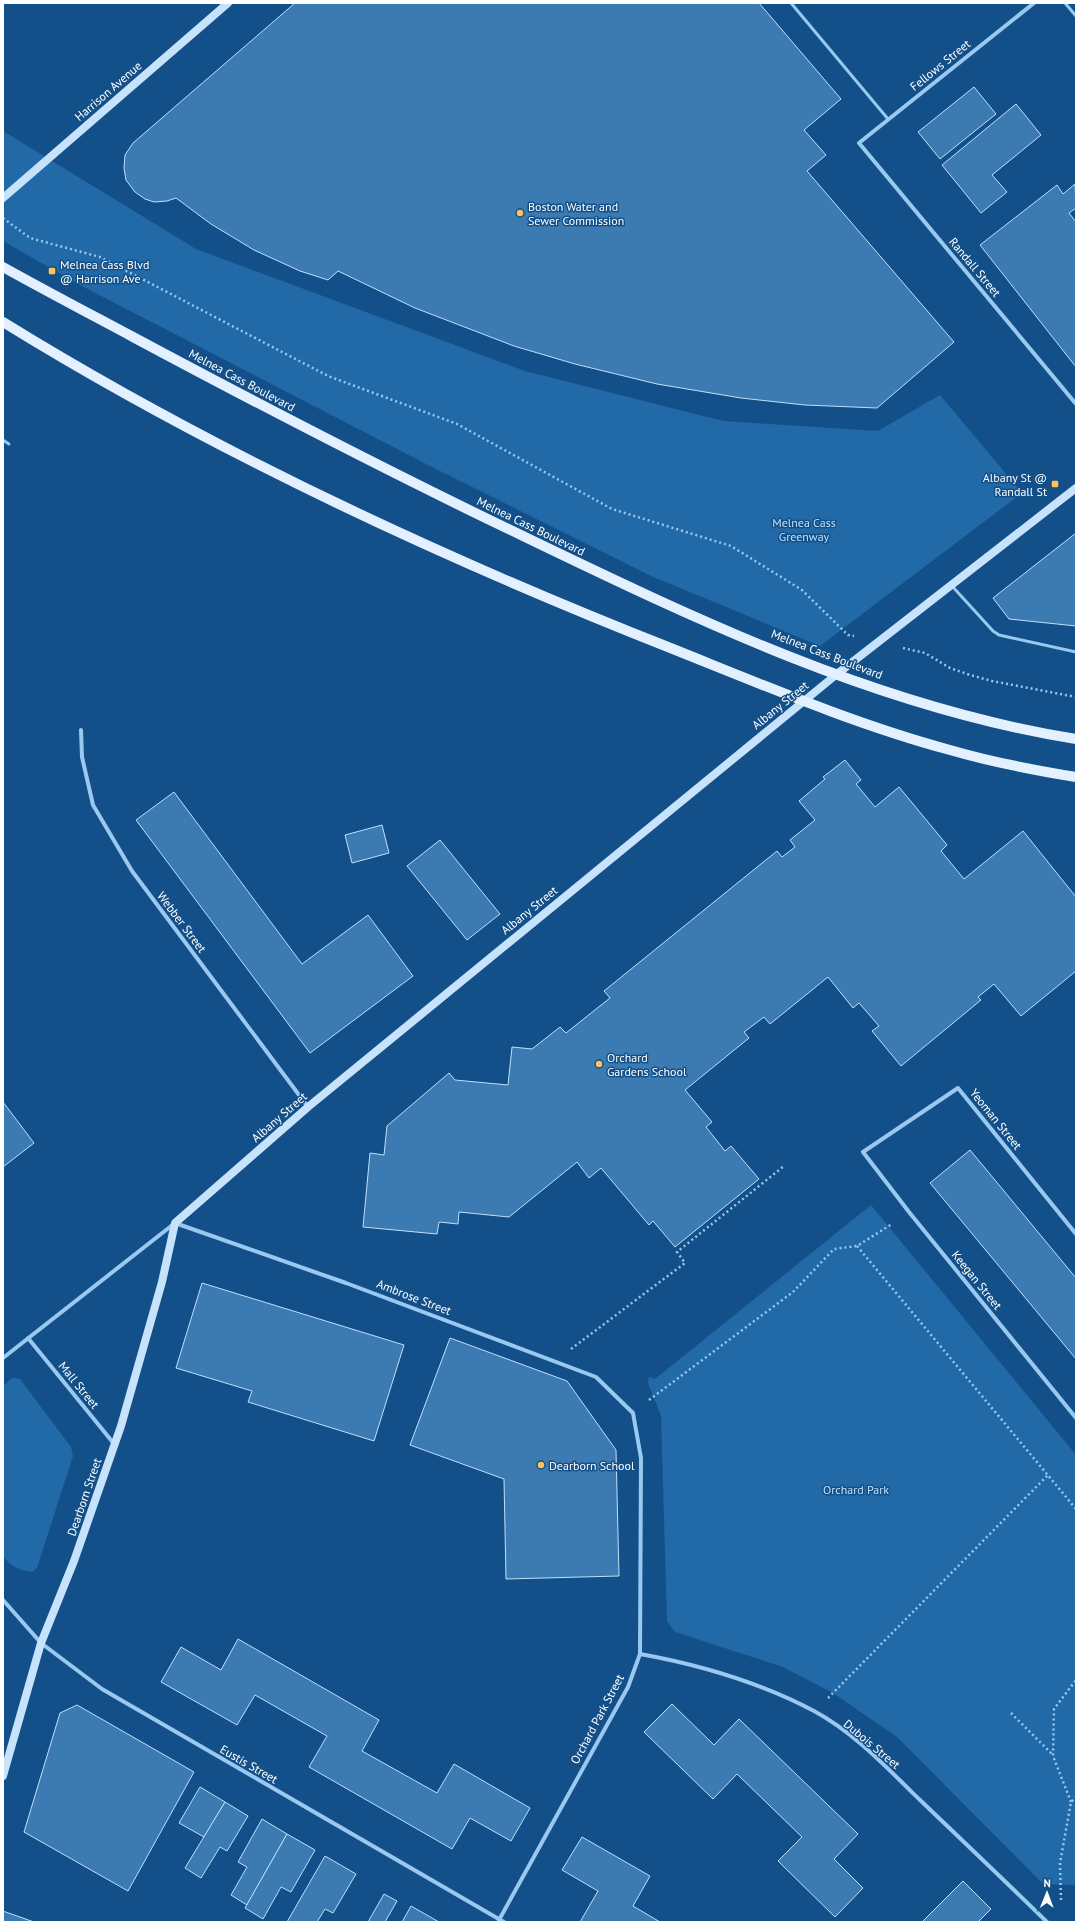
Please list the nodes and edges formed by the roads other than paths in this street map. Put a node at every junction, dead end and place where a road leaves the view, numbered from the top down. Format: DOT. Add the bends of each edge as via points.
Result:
graph roads {
  1 [pos="228,3"];
  2 [pos="791,3"];
  3 [pos="1034,3"];
  4 [pos="1065,3"];
  5 [pos="1076,16"];
  6 [pos="888,119"];
  7 [pos="859,143"];
  8 [pos="3,198"];
  9 [pos="3,267"];
  10 [pos="3,322"];
  11 [pos="1076,404"];
  12 [pos="3,440"];
  13 [pos="9,444"];
  14 [pos="1076,488"];
  15 [pos="952,586"];
  16 [pos="1076,652"];
  17 [pos="837,674"];
  18 [pos="805,700"];
  19 [pos="81,730"];
  20 [pos="1076,739"];
  21 [pos="1076,778"];
  22 [pos="308,1107"];
  23 [pos="863,1152"];
  24 [pos="174,1223"];
  25 [pos="1076,1234"];
  26 [pos="28,1338"];
  27 [pos="3,1358"];
  28 [pos="633,1413"];
  29 [pos="1076,1418"];
  30 [pos="115,1445"];
  31 [pos="3,1600"];
  32 [pos="41,1643"];
  33 [pos="640,1654"];
  34 [pos="3,1776"];
  35 [pos="502,1921"];
  36 [pos="1047,1922"];
  1 -- 8 [label="main road, Harrison Avenue"];
  2 -- 6 [label="lane"];
  3 -- 6 [label="street, Fellows Street"];
  4 -- 5 [label="lane"];
  6 -- 7 [label="street, Fellows Street"];
  7 -- 11 [label="street, Randall Street"];
  9 -- 17 [label="main road, Melnea Cass Boulevard" via="248,399 410,482 681,610"];
  10 -- 18 [label="main road" via="108,384 327,499 397,532 538,594"];
  12 -- 13 [label="lane"];
  14 -- 15 [label="main road, Albany Street"];
  15 -- 16 [label="lane" via="999,636"];
  15 -- 17 [label="main road, Albany Street"];
  17 -- 18 [label="main road, Albany Street"];
  17 -- 20 [label="main road, Melnea Cass Boulevard" via="994,723"];
  18 -- 21 [label="main road" via="946,750 1000,764"];
  18 -- 22 [label="main road, Albany Street"];
  19 -- 22 [label="street, Webber Street" via="82,757 94,805 132,871"];
  22 -- 24 [label="main road, Albany Street"];
  23 -- 25 [label="street, Yeoman Street" via="958,1088"];
  23 -- 29 [label="street, Keegan Street"];
  24 -- 26 [label="street, Albany Street"];
  24 -- 28 [label="street, Ambrose Street" via="346,1282 596,1377"];
  24 -- 30 [label="main road, Dearborn Street" via="162,1282"];
  26 -- 27 [label="street, Albany Street"];
  26 -- 30 [label="street, Mall Street"];
  28 -- 33 [label="street, Orchard Park Street" via="641,1458"];
  30 -- 32 [label="main road, Dearborn Street" via="74,1562"];
  31 -- 32 [label="street, Eustis Street"];
  32 -- 34 [label="main road, Dearborn Street"];
  32 -- 35 [label="street, Eustis Street" via="102,1689"];
  33 -- 35 [label="street, Orchard Park Street" via="628,1687"];
  33 -- 36 [label="street, Dubois Street" via="684,1662 755,1683 815,1712 858,1742 887,1768"];
}
